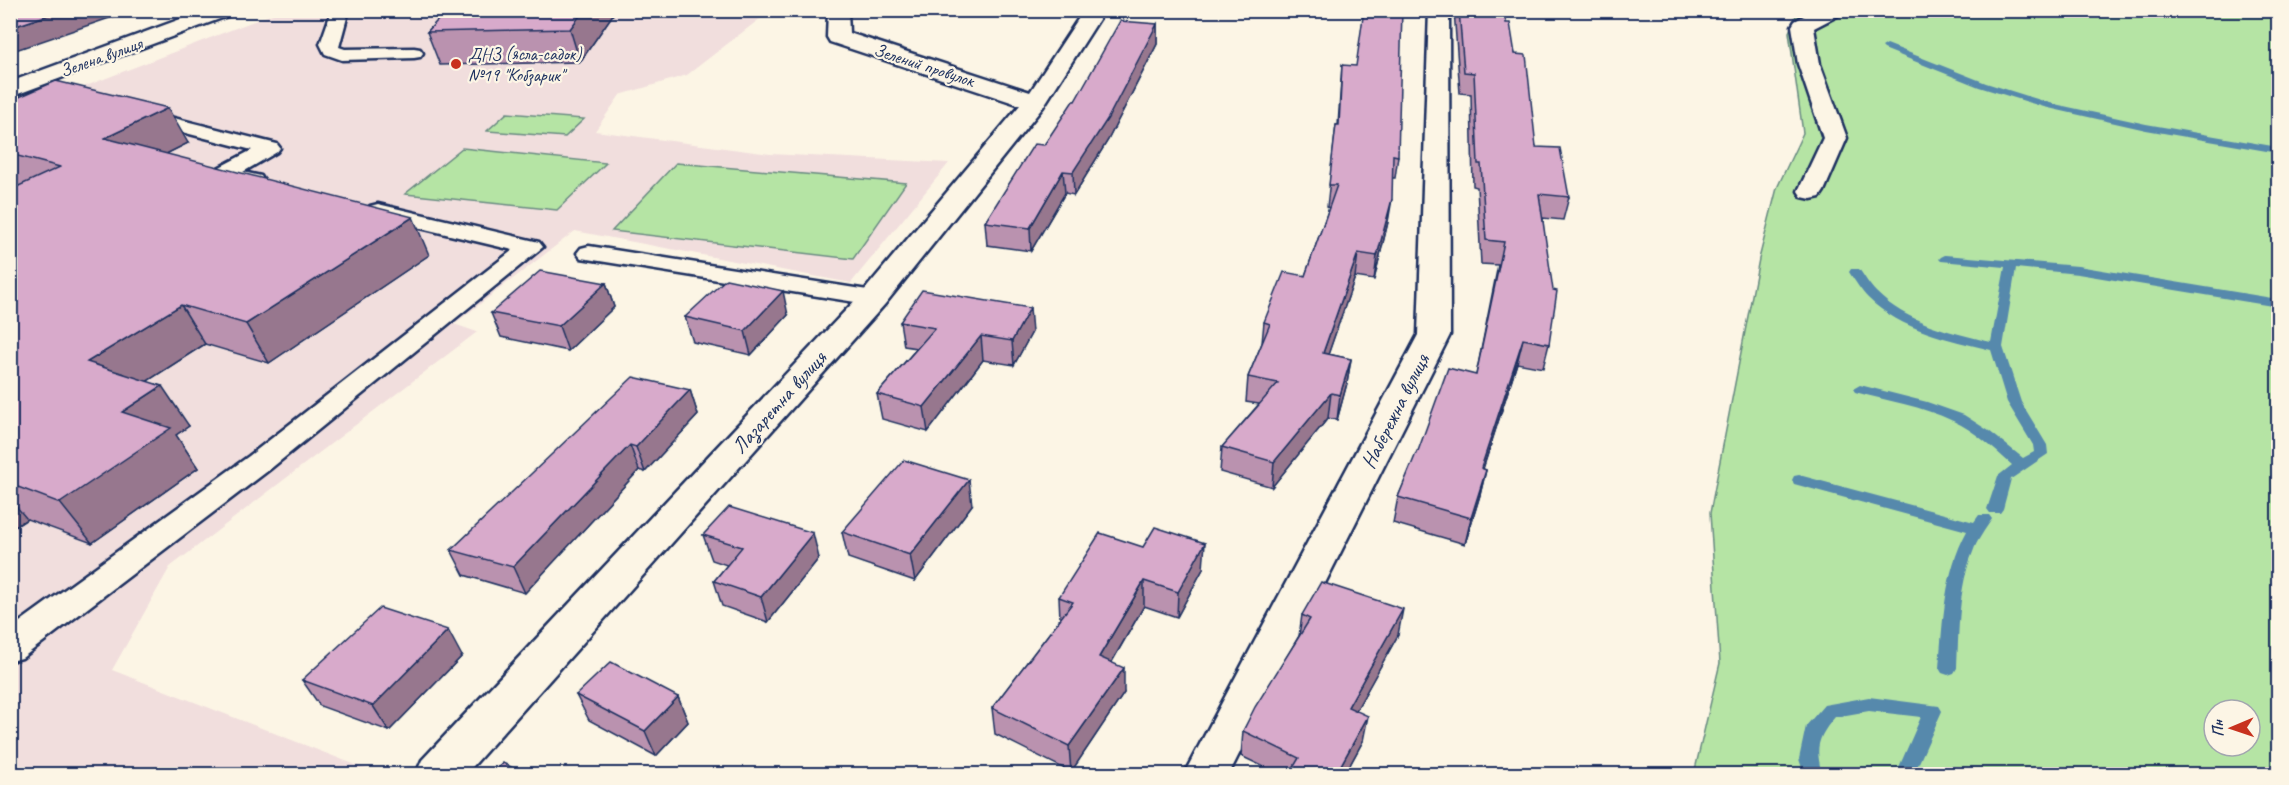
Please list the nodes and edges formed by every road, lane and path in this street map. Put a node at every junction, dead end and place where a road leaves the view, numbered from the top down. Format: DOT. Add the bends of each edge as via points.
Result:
graph roads {
  1 [pos="226,10"];
  2 [pos="341,10"];
  3 [pos="838,10"];
  4 [pos="1095,10"];
  5 [pos="1438,10"];
  6 [pos="1834,10"];
  7 [pos="414,53"];
  8 [pos="16,88"];
  9 [pos="60,96"];
  10 [pos="1035,102"];
  11 [pos="118,110"];
  12 [pos="281,187"];
  13 [pos="1810,191"];
  14 [pos="361,206"];
  15 [pos="589,253"];
  16 [pos="874,298"];
  17 [pos="10,648"];
  18 [pos="438,774"];
  19 [pos="1206,774"];
  1 -- 8 [label="street, Зелена вулиця"];
  2 -- 7 [label="lane" via="329,44 331,50 342,55"];
  3 -- 10 [label="street, Зелений провулок" via="838,37"];
  4 -- 10 [label="street, Лазаретна вулиця"];
  5 -- 19 [label="street, Набережна вулиця" via="1434,335"];
  6 -- 13 [label="street" via="1803,26 1809,64 1835,138"];
  8 -- 9 [label="lane"];
  10 -- 16 [label="street, Лазаретна вулиця"];
  11 -- 12 [label="lane" via="270,148 224,174"];
  14 -- 17 [label="lane" via="531,247 259,463"];
  15 -- 16 [label="lane"];
  16 -- 18 [label="street, Лазаретна вулиця"];
}
